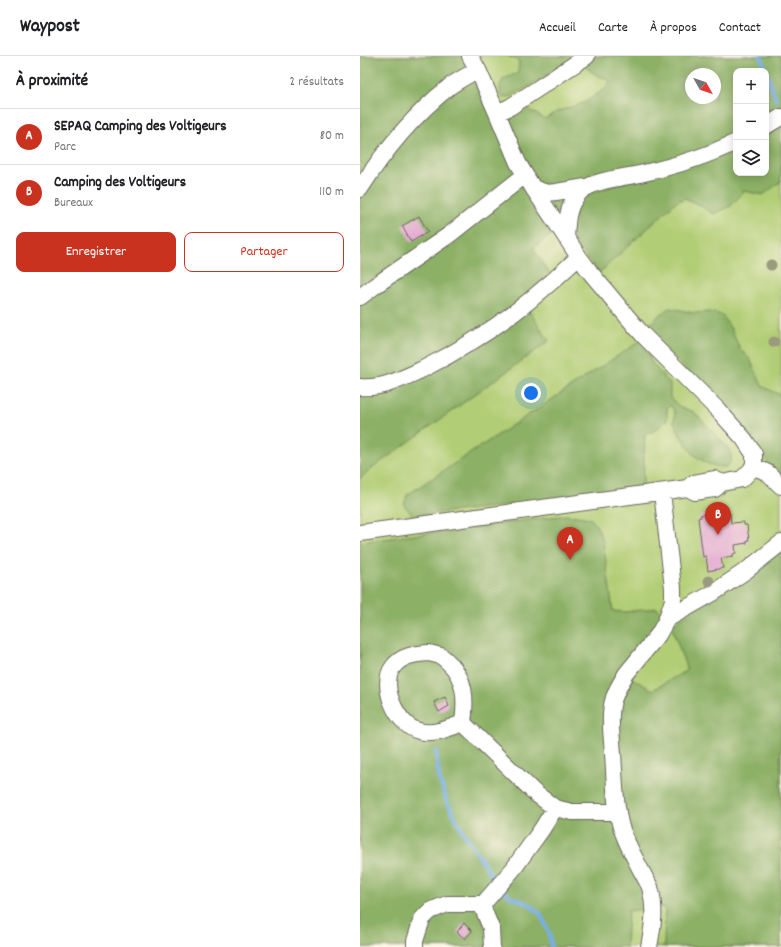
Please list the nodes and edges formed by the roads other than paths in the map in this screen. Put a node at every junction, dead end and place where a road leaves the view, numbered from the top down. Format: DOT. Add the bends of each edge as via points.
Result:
graph roads {
  1 [pos="587,56"];
  2 [pos="474,63"];
  3 [pos="497,113"];
  4 [pos="781,117"];
  5 [pos="769,124"];
  6 [pos="733,144"];
  7 [pos="529,181"];
  8 [pos="586,187"];
  9 [pos="360,189"];
  10 [pos="566,238"];
  11 [pos="579,256"];
  12 [pos="360,297"];
  13 [pos="360,387"];
  14 [pos="753,466"];
  15 [pos="781,486"];
  16 [pos="662,492"];
  17 [pos="360,533"];
  18 [pos="781,543"];
  19 [pos="667,619"];
  20 [pos="463,723"];
  21 [pos="555,808"];
  22 [pos="618,812"];
  23 [pos="483,904"];
  24 [pos="646,937"];
  25 [pos="415,947"];
  26 [pos="492,947"];
  1 -- 3 [label="lane"];
  2 -- 3 [label="lane"];
  2 -- 9 [label="lane" via="462,78 427,106 405,130"];
  3 -- 7 [label="lane" via="518,163"];
  4 -- 5 [label="lane"];
  6 -- 8 [label="lane" via="690,161"];
  7 -- 8 [label="lane" via="547,193"];
  7 -- 10 [label="lane"];
  7 -- 12 [label="lane"];
  8 -- 10 [label="lane" via="569,209"];
  10 -- 11 [label="lane"];
  11 -- 13 [label="lane" via="524,306 451,354 393,382 369,388"];
  11 -- 14 [label="lane" via="643,335 744,439 754,454"];
  14 -- 15 [label="lane" via="768,473"];
  14 -- 16 [label="lane" via="742,479 722,483 715,489 695,492 688,488"];
  16 -- 17 [label="lane"];
  16 -- 19 [label="lane" via="673,588 673,600"];
  18 -- 19 [label="lane" via="713,593"];
  19 -- 22 [label="lane" via="658,635 626,674 612,704 611,728"];
  20 -- 20 [label="lane" via="465,701 460,677 453,666 442,657 429,653 410,655 393,667 388,683 390,697 397,713 406,724 424,732 440,731"];
  20 -- 21 [label="lane" via="535,793"];
  21 -- 22 [label="lane" via="572,812"];
  21 -- 23 [label="lane" via="514,868"];
  22 -- 24 [label="lane" via="628,843 650,887 654,907"];
  23 -- 25 [label="lane" via="447,904 430,911 422,920"];
  23 -- 26 [label="lane" via="491,928"];
}
